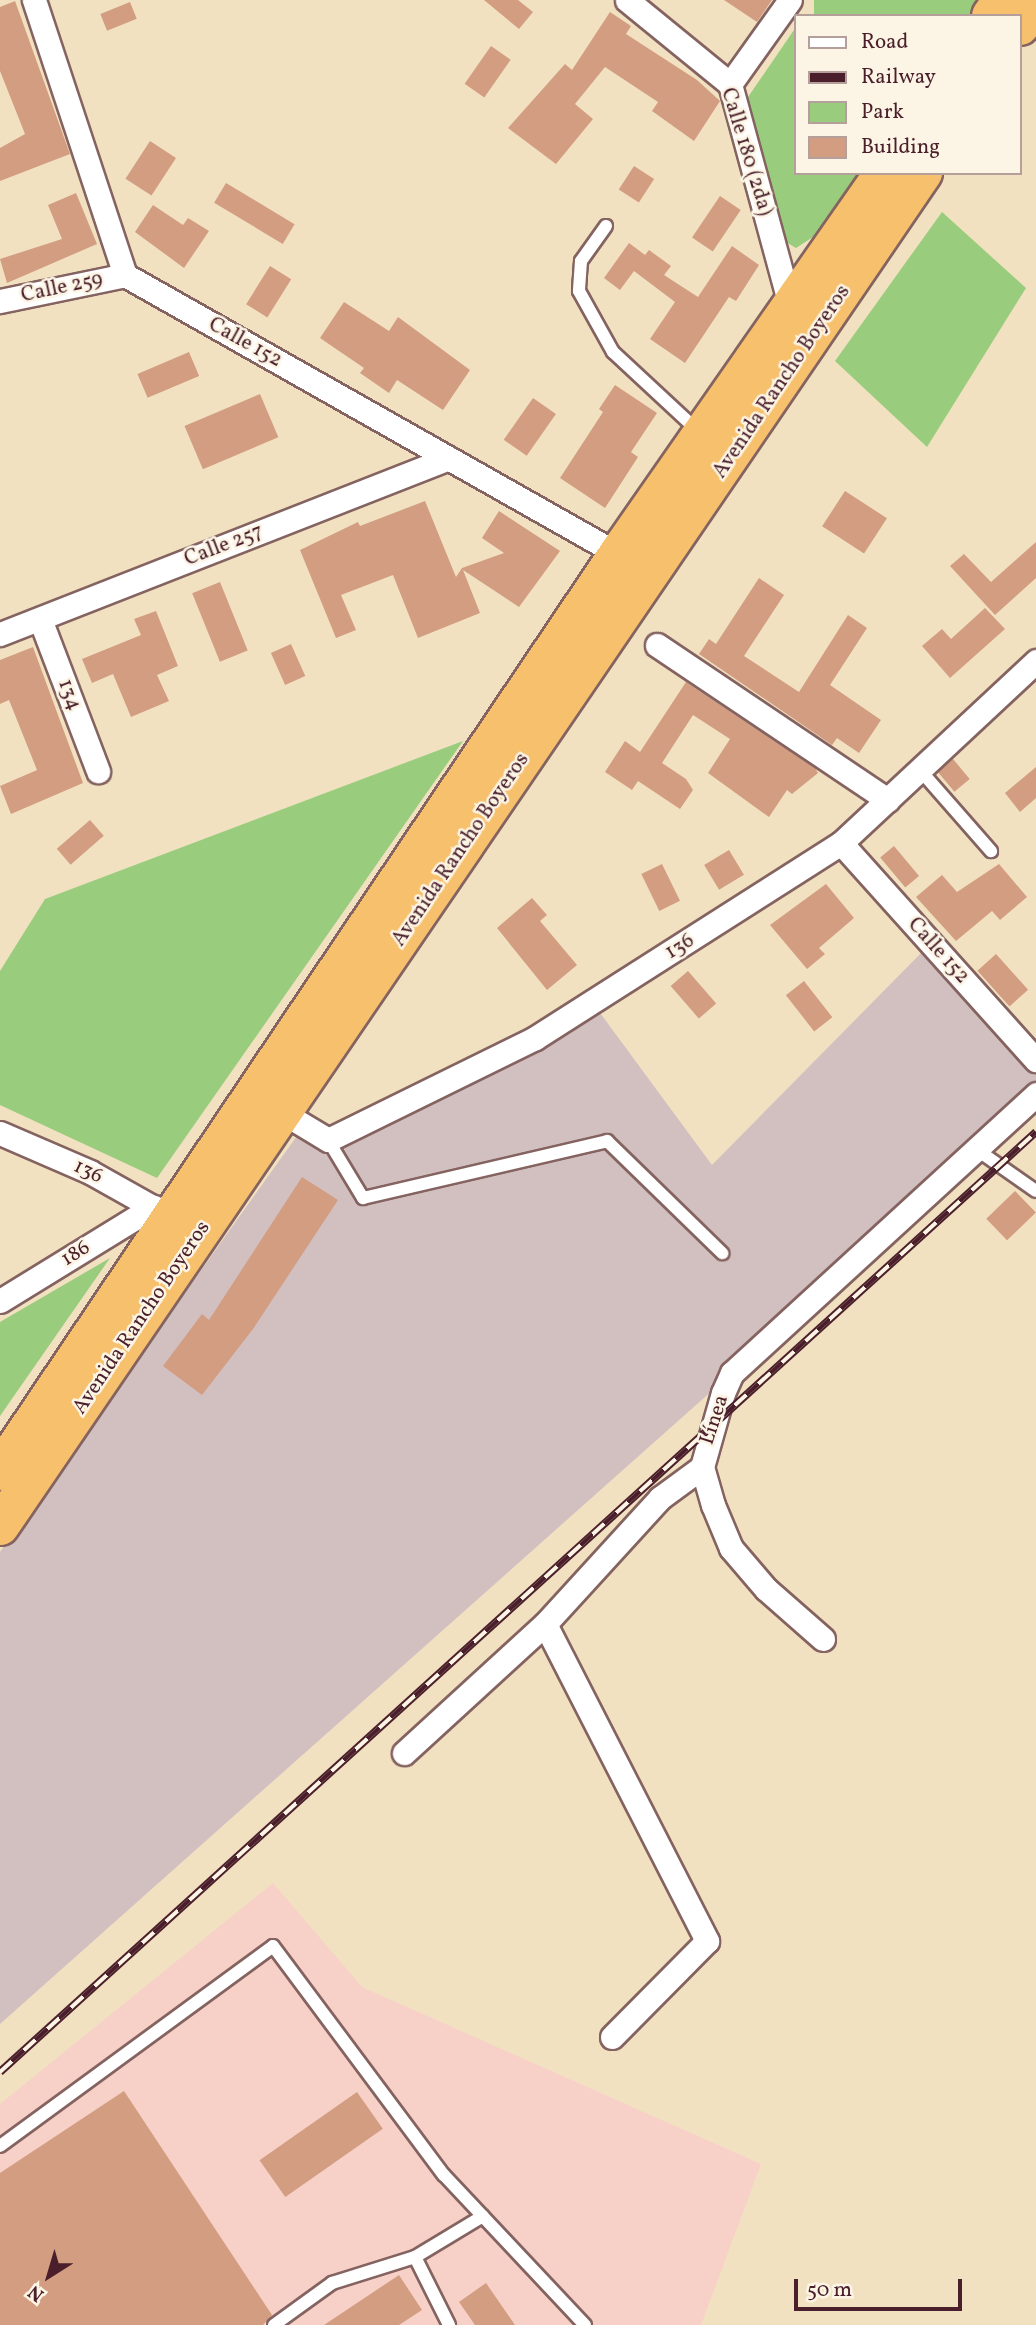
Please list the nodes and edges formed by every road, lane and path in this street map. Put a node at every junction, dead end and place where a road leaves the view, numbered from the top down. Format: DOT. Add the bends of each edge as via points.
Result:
graph roads {
  1 [pos="34,0"];
  2 [pos="627,0"];
  3 [pos="790,0"];
  4 [pos="1036,1"];
  5 [pos="1022,23"];
  6 [pos="730,84"];
  7 [pos="883,175"];
  8 [pos="922,175"];
  9 [pos="606,226"];
  10 [pos="125,275"];
  11 [pos="0,301"];
  12 [pos="790,305"];
  13 [pos="702,435"];
  14 [pos="448,458"];
  15 [pos="618,554"];
  16 [pos="40,619"];
  17 [pos="0,634"];
  18 [pos="657,645"];
  19 [pos="1036,661"];
  20 [pos="920,770"];
  21 [pos="98,771"];
  22 [pos="888,800"];
  23 [pos="841,843"];
  24 [pos="991,851"];
  25 [pos="1036,1060"];
  26 [pos="1036,1094"];
  27 [pos="280,1111"];
  28 [pos="0,1133"];
  29 [pos="328,1140"];
  30 [pos="976,1149"];
  31 [pos="1036,1191"];
  32 [pos="163,1212"];
  33 [pos="723,1253"];
  34 [pos="0,1301"];
  35 [pos="702,1467"];
  36 [pos="0,1471"];
  37 [pos="0,1526"];
  38 [pos="545,1624"];
  39 [pos="823,1639"];
  40 [pos="404,1753"];
  41 [pos="612,2037"];
  42 [pos="0,2146"];
  43 [pos="483,2217"];
  44 [pos="415,2257"];
  45 [pos="274,2325"];
  46 [pos="449,2325"];
  47 [pos="585,2325"];
  1 -- 10 [label="street"];
  2 -- 6 [label="street, Calle 180 (2da)"];
  3 -- 6 [label="street"];
  4 -- 5 [label="highway"];
  6 -- 12 [label="street, Calle 180 (2da)"];
  7 -- 12 [label="highway, Avenida Rancho Boyeros" via="790,311"];
  8 -- 27 [label="highway, Avenida Rancho Boyeros"];
  9 -- 13 [label="lane" via="581,261 579,291 589,313 613,352"];
  10 -- 11 [label="street, Calle 259"];
  10 -- 14 [label="street, Calle 152"];
  12 -- 13 [label="highway, Avenida Rancho Boyeros"];
  13 -- 15 [label="highway, Avenida Rancho Boyeros"];
  14 -- 15 [label="street, Calle 152"];
  14 -- 16 [label="street, Calle 257"];
  15 -- 32 [label="highway, Avenida Rancho Boyeros"];
  16 -- 17 [label="street, Calle 257"];
  16 -- 21 [label="street, 134"];
  18 -- 22 [label="street"];
  19 -- 20 [label="street, 136"];
  20 -- 22 [label="street, 136"];
  20 -- 24 [label="lane"];
  22 -- 23 [label="street, 136"];
  23 -- 25 [label="street, Calle 152"];
  23 -- 29 [label="street, 136" via="535,1038"];
  26 -- 30 [label="street, Línea"];
  27 -- 29 [label="street"];
  27 -- 37 [label="highway, Avenida Rancho Boyeros"];
  28 -- 32 [label="street, 136" via="90,1172"];
  29 -- 33 [label="lane" via="363,1198 607,1141"];
  30 -- 31 [label="lane"];
  30 -- 35 [label="street, Línea" via="732,1373"];
  32 -- 34 [label="street, 186"];
  32 -- 36 [label="highway, Avenida Rancho Boyeros"];
  35 -- 38 [label="street, Línea" via="660,1497"];
  35 -- 39 [label="street" via="731,1548 766,1589"];
  38 -- 40 [label="street, Línea"];
  38 -- 41 [label="street" via="707,1941"];
  42 -- 43 [label="lane" via="273,1946 444,2175"];
  43 -- 44 [label="lane"];
  43 -- 47 [label="lane"];
  44 -- 45 [label="lane" via="332,2283"];
  44 -- 46 [label="lane"];
}
